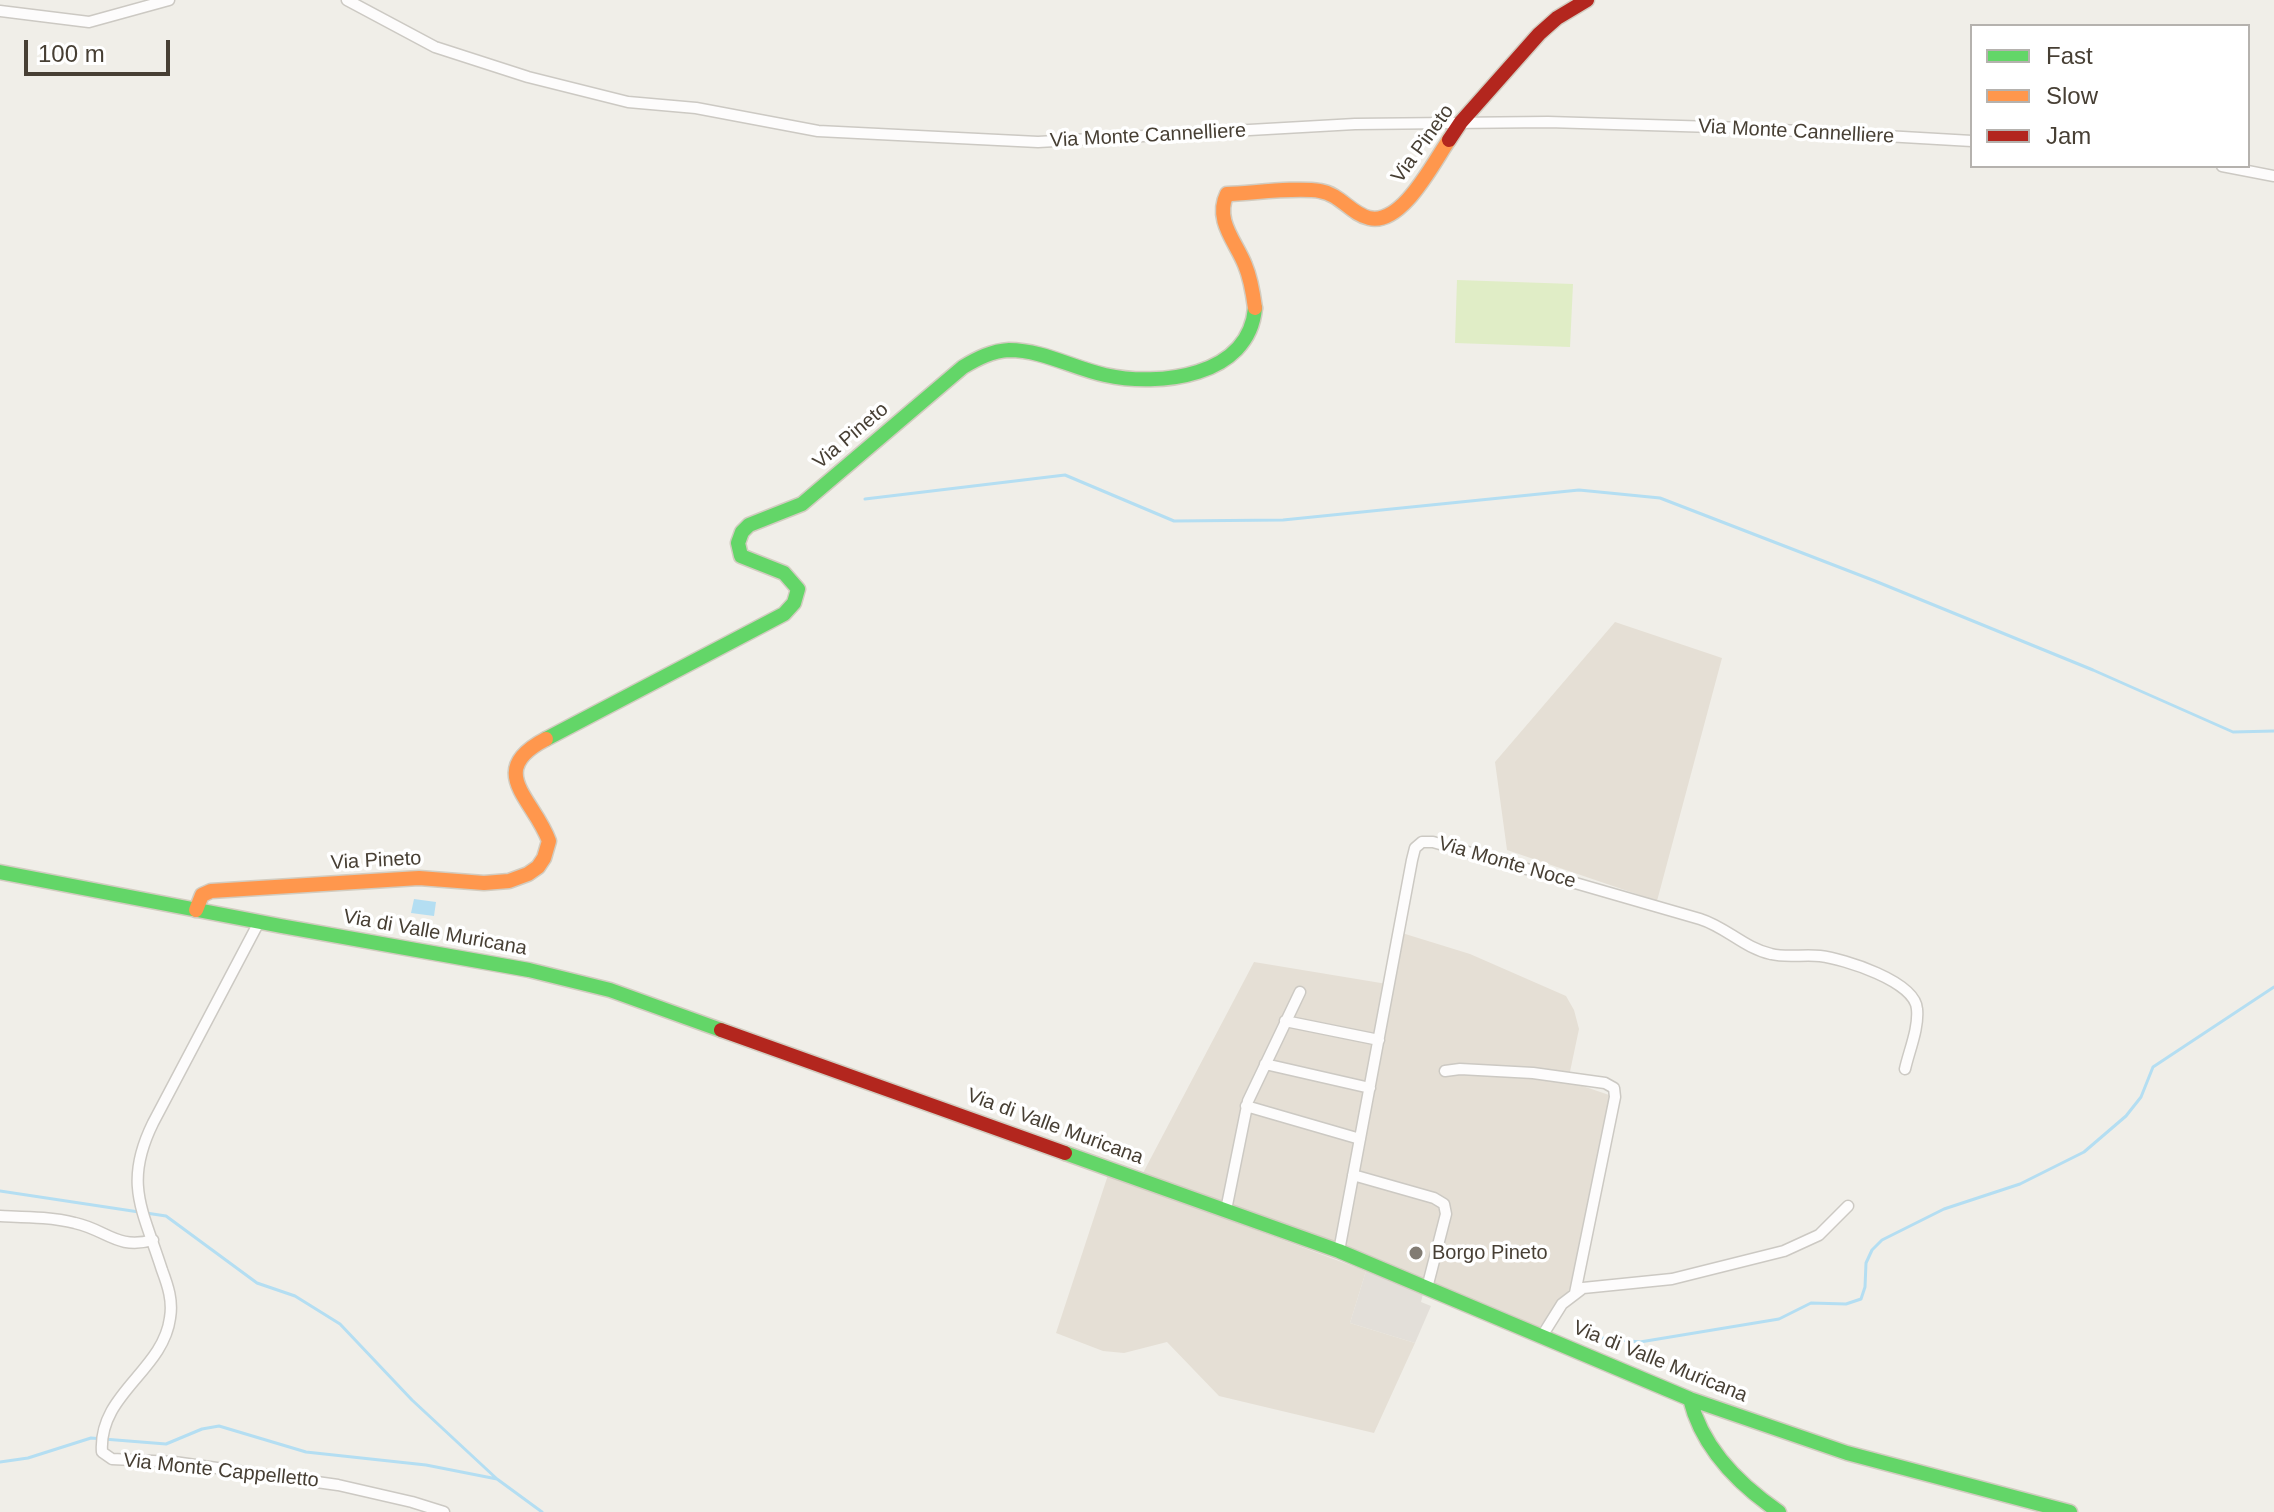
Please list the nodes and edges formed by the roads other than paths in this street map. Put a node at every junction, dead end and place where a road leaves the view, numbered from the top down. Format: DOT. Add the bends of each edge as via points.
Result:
graph roads {
  1 [pos="169,0"];
  2 [pos="347,0"];
  3 [pos="1587,0"];
  4 [pos="0,11"];
  5 [pos="1461,122"];
  6 [pos="1970,141"];
  7 [pos="2232,168"];
  8 [pos="2274,176"];
  9 [pos="0,872"];
  10 [pos="196,910"];
  11 [pos="259,922"];
  12 [pos="1300,992"];
  13 [pos="1285,1021"];
  14 [pos="1379,1040"];
  15 [pos="1265,1064"];
  16 [pos="1905,1069"];
  17 [pos="1445,1071"];
  18 [pos="1370,1088"];
  19 [pos="1246,1106"];
  20 [pos="1360,1139"];
  21 [pos="1353,1175"];
  22 [pos="1848,1206"];
  23 [pos="1226,1210"];
  24 [pos="0,1216"];
  25 [pos="153,1240"];
  26 [pos="1339,1251"];
  27 [pos="1427,1288"];
  28 [pos="1575,1293"];
  29 [pos="1542,1336"];
  30 [pos="1690,1399"];
  31 [pos="444,1512"];
  32 [pos="1779,1512"];
  33 [pos="2070,1512"];
  1 -- 4 [label="street" via="89,22"];
  2 -- 5 [label="street, Via Monte Cannelliere" via="435,47 528,77 628,102 696,108 818,131 1052,141"];
  3 -- 5 [label="street, Via Pineto" via="1545,28"];
  5 -- 6 [label="street, Via Monte Cannelliere" via="1747,128"];
  5 -- 10 [label="street, Via Pineto" via="1411,196 1387,218 1368,218 1320,191 1227,194 1223,217 1249,276 1256,317 1246,342 1222,362 1185,375 1147,380 1102,375 1024,351 986,354 963,367 799,506 749,525 738,540 741,556 791,578 798,589 796,601 776,620 525,750 515,766 516,780 549,841 544,860 532,873 493,883 414,878 211,891 202,895"];
  7 -- 8 [label="street"];
  9 -- 10 [label="street, Via di Valle Muricana"];
  10 -- 11 [label="street, Via di Valle Muricana"];
  11 -- 23 [label="street, Via di Valle Muricana" via="610,990"];
  11 -- 25 [label="street, Via Monte Cappelletto" via="140,1150 136,1180"];
  12 -- 13 [label="street"];
  13 -- 14 [label="street"];
  13 -- 15 [label="street"];
  14 -- 16 [label="street, Via Monte Noce" via="1414,852 1418,843 1427,841 1700,919 1769,954 1824,956 1876,973 1908,992 1917,1004"];
  14 -- 18 [label="street, Via Monte Noce"];
  15 -- 18 [label="street"];
  15 -- 19 [label="street"];
  17 -- 28 [label="street" via="1533,1073 1614,1088"];
  18 -- 20 [label="street, Via Monte Noce"];
  19 -- 20 [label="street"];
  19 -- 23 [label="street"];
  20 -- 21 [label="street, Via Monte Noce"];
  21 -- 26 [label="street, Via Monte Noce"];
  21 -- 27 [label="street" via="1444,1204"];
  22 -- 28 [label="street" via="1819,1235 1784,1251 1672,1279 1589,1286"];
  23 -- 26 [label="street, Via di Valle Muricana"];
  24 -- 25 [label="street" via="76,1223 122,1243"];
  25 -- 31 [label="street, Via Monte Cappelletto" via="170,1294 169,1329 114,1408 104,1432 103,1454 338,1485"];
  26 -- 27 [label="street, Via di Valle Muricana"];
  27 -- 29 [label="street, Via di Valle Muricana"];
  28 -- 29 [label="street"];
  29 -- 30 [label="street, Via di Valle Muricana"];
  30 -- 32 [label="street" via="1698,1426 1731,1473"];
  30 -- 33 [label="street, Via di Valle Muricana" via="1847,1453"];
}
